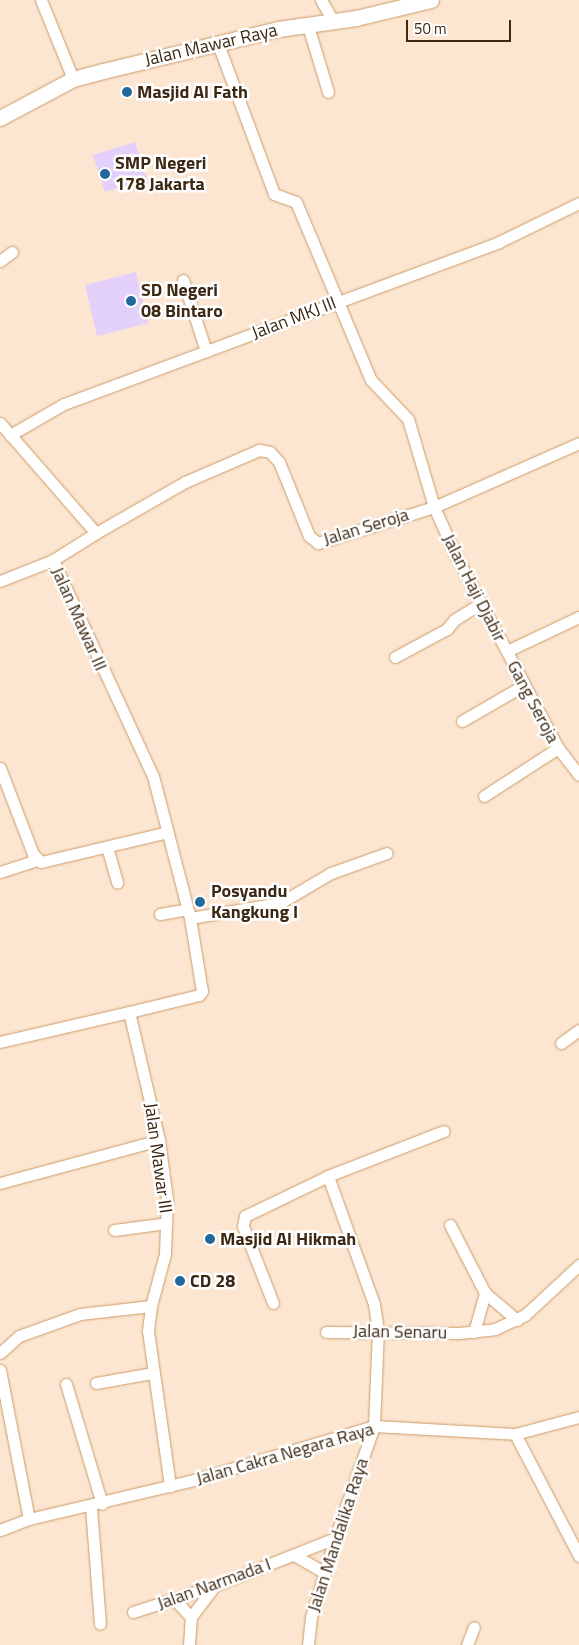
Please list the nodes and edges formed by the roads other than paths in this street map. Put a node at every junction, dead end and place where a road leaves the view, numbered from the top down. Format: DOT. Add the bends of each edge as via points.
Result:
graph roads {
  1 [pos="41,0"];
  2 [pos="322,0"];
  3 [pos="432,0"];
  4 [pos="388,5"];
  5 [pos="333,21"];
  6 [pos="308,26"];
  7 [pos="218,44"];
  8 [pos="73,79"];
  9 [pos="328,92"];
  10 [pos="0,118"];
  11 [pos="579,203"];
  12 [pos="12,252"];
  13 [pos="0,261"];
  14 [pos="183,280"];
  15 [pos="337,302"];
  16 [pos="206,352"];
  17 [pos="0,423"];
  18 [pos="10,435"];
  19 [pos="579,443"];
  20 [pos="434,507"];
  21 [pos="96,533"];
  22 [pos="53,560"];
  23 [pos="0,581"];
  24 [pos="481,603"];
  25 [pos="579,617"];
  26 [pos="507,651"];
  27 [pos="395,657"];
  28 [pos="524,684"];
  29 [pos="462,721"];
  30 [pos="558,748"];
  31 [pos="0,768"];
  32 [pos="579,775"];
  33 [pos="484,796"];
  34 [pos="168,832"];
  35 [pos="107,846"];
  36 [pos="387,853"];
  37 [pos="37,860"];
  38 [pos="0,872"];
  39 [pos="117,883"];
  40 [pos="160,914"];
  41 [pos="188,914"];
  42 [pos="129,1012"];
  43 [pos="579,1030"];
  44 [pos="0,1042"];
  45 [pos="561,1043"];
  46 [pos="444,1131"];
  47 [pos="159,1140"];
  48 [pos="328,1176"];
  49 [pos="0,1183"];
  50 [pos="167,1223"];
  51 [pos="450,1225"];
  52 [pos="114,1230"];
  53 [pos="579,1265"];
  54 [pos="486,1293"];
  55 [pos="273,1303"];
  56 [pos="151,1306"];
  57 [pos="517,1320"];
  58 [pos="378,1330"];
  59 [pos="326,1332"];
  60 [pos="474,1332"];
  61 [pos="0,1353"];
  62 [pos="0,1370"];
  63 [pos="153,1373"];
  64 [pos="96,1383"];
  65 [pos="66,1384"];
  66 [pos="579,1418"];
  67 [pos="374,1426"];
  68 [pos="515,1434"];
  69 [pos="170,1486"];
  70 [pos="96,1505"];
  71 [pos="30,1519"];
  72 [pos="0,1530"];
  73 [pos="335,1538"];
  74 [pos="294,1555"];
  75 [pos="579,1556"];
  76 [pos="325,1573"];
  77 [pos="214,1586"];
  78 [pos="174,1599"];
  79 [pos="133,1612"];
  80 [pos="191,1617"];
  81 [pos="100,1624"];
  82 [pos="474,1627"];
  83 [pos="189,1645"];
  84 [pos="308,1645"];
  85 [pos="467,1645"];
  1 -- 8 [label="street"];
  2 -- 5 [label="street"];
  3 -- 4 [label="street, Jalan Mawar Raya"];
  4 -- 5 [label="street, Jalan Mawar Raya"];
  5 -- 6 [label="street, Jalan Mawar Raya"];
  6 -- 7 [label="street, Jalan Mawar Raya" via="278,29"];
  6 -- 9 [label="street"];
  7 -- 8 [label="street, Jalan Mawar Raya"];
  7 -- 15 [label="street" via="274,194 296,202"];
  8 -- 10 [label="street, Jalan Mawar Raya"];
  11 -- 15 [label="street, Jalan MKJ III" via="525,232"];
  12 -- 13 [label="street"];
  14 -- 16 [label="street"];
  15 -- 16 [label="street, Jalan MKJ III"];
  15 -- 20 [label="street" via="371,380 408,419"];
  16 -- 18 [label="street, Jalan MKJ III" via="64,404"];
  17 -- 18 [label="street"];
  18 -- 21 [label="street"];
  19 -- 20 [label="street, Jalan Seroja"];
  20 -- 21 [label="street, Jalan Seroja" via="317,543 309,536 280,462 270,452 259,450 184,482"];
  20 -- 24 [label="street, Jalan Haji Djabir"];
  21 -- 22 [label="street, Jalan Mawar III"];
  22 -- 23 [label="street"];
  22 -- 34 [label="street, Jalan Mawar III" via="86,638 144,752"];
  24 -- 26 [label="street, Jalan Haji Djabir"];
  24 -- 27 [label="street" via="454,620 447,629"];
  25 -- 26 [label="street, Jalan Haji Djabir"];
  26 -- 28 [label="street, Gang Seroja"];
  28 -- 29 [label="street"];
  28 -- 30 [label="street, Gang Seroja"];
  30 -- 32 [label="street, Gang Seroja"];
  30 -- 33 [label="street"];
  31 -- 37 [label="street"];
  34 -- 35 [label="street"];
  34 -- 41 [label="street, Jalan Mawar III"];
  35 -- 37 [label="street" via="47,863"];
  35 -- 39 [label="street"];
  36 -- 41 [label="street" via="332,873 280,903"];
  37 -- 38 [label="street"];
  40 -- 41 [label="street"];
  41 -- 42 [label="street, Jalan Mawar III" via="201,993"];
  42 -- 44 [label="street"];
  42 -- 47 [label="street, Jalan Mawar III"];
  43 -- 45 [label="street"];
  46 -- 48 [label="street"];
  47 -- 49 [label="street"];
  47 -- 50 [label="street, Jalan Mawar III"];
  48 -- 55 [label="street" via="244,1218 243,1226"];
  48 -- 58 [label="street, Jalan Mandalika Raya" via="370,1285"];
  50 -- 52 [label="street"];
  50 -- 56 [label="street, Jalan Mawar III" via="161,1276"];
  51 -- 54 [label="street"];
  53 -- 57 [label="street, Jalan Senaru" via="544,1300"];
  54 -- 57 [label="street"];
  54 -- 60 [label="street"];
  56 -- 61 [label="street" via="80,1314 18,1336"];
  56 -- 63 [label="street, Jalan Mawar III" via="148,1331"];
  57 -- 60 [label="street, Jalan Senaru" via="495,1329"];
  58 -- 59 [label="street, Jalan Senaru"];
  58 -- 60 [label="street, Jalan Senaru"];
  58 -- 67 [label="street, Jalan Mandalika Raya"];
  62 -- 71 [label="street"];
  63 -- 64 [label="street"];
  63 -- 69 [label="street, Jalan Mawar III"];
  65 -- 70 [label="street"];
  66 -- 68 [label="street, Jalan Cakra Negara Raya"];
  67 -- 68 [label="street, Jalan Cakra Negara Raya"];
  67 -- 69 [label="street, Jalan Cakra Negara Raya"];
  67 -- 73 [label="street, Jalan Mandalika Raya"];
  68 -- 75 [label="street"];
  69 -- 70 [label="street"];
  70 -- 71 [label="street"];
  70 -- 81 [label="street"];
  71 -- 72 [label="street"];
  73 -- 74 [label="street, Jalan Narmada I"];
  73 -- 76 [label="street, Jalan Mandalika Raya"];
  74 -- 76 [label="street, Jalan Narmada I"];
  74 -- 77 [label="street, Jalan Narmada I"];
  76 -- 84 [label="street, Jalan Mandalika Raya" via="312,1617"];
  77 -- 78 [label="street, Jalan Narmada I"];
  77 -- 80 [label="street"];
  78 -- 79 [label="street, Jalan Narmada I"];
  78 -- 80 [label="street"];
  80 -- 83 [label="street"];
  82 -- 85 [label="street"];
}
